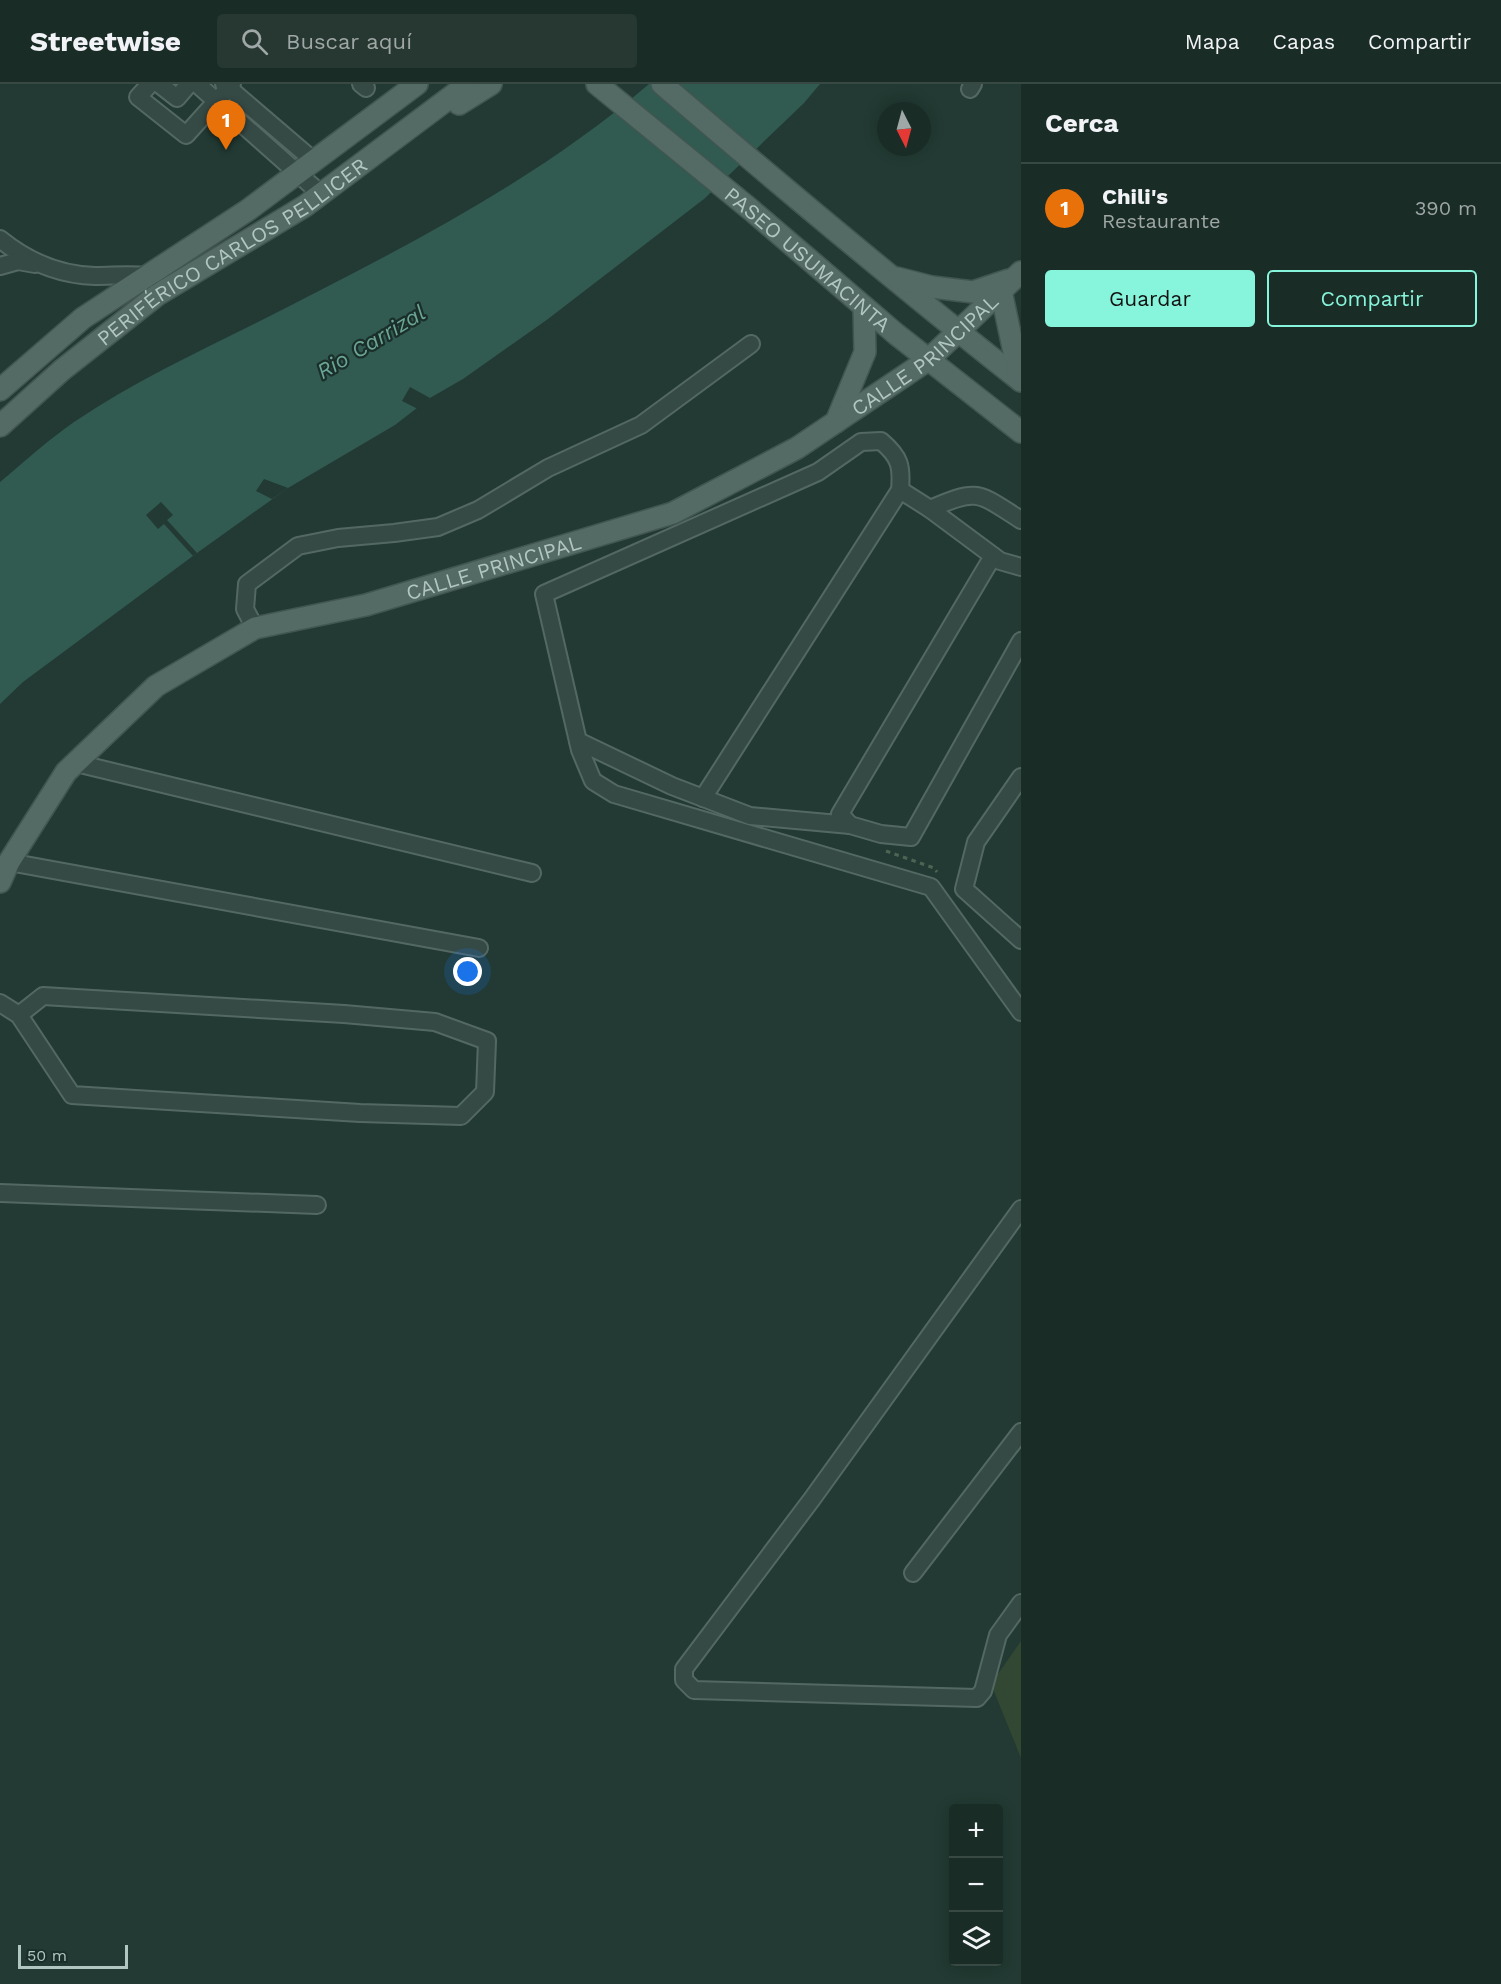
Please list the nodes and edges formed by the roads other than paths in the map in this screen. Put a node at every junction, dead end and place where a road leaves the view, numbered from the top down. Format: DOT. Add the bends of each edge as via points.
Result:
graph roads {
  1 [pos="150,84"];
  2 [pos="159,84"];
  3 [pos="189,84"];
  4 [pos="197,84"];
  5 [pos="417,84"];
  6 [pos="468,84"];
  7 [pos="491,84"];
  8 [pos="662,84"];
  9 [pos="228,85"];
  10 [pos="601,86"];
  11 [pos="217,102"];
  12 [pos="369,159"];
  13 [pos="306,166"];
  14 [pos="321,194"];
  15 [pos="0,238"];
  16 [pos="0,266"];
  17 [pos="53,269"];
  18 [pos="147,276"];
  19 [pos="891,276"];
  20 [pos="1011,280"];
  21 [pos="157,294"];
  22 [pos="864,307"];
  23 [pos="958,331"];
  24 [pos="751,344"];
  25 [pos="928,360"];
  26 [pos="1021,381"];
  27 [pos="0,390"];
  28 [pos="836,422"];
  29 [pos="0,426"];
  30 [pos="1021,432"];
  31 [pos="900,490"];
  32 [pos="930,509"];
  33 [pos="1021,520"];
  34 [pos="993,556"];
  35 [pos="1021,567"];
  36 [pos="255,628"];
  37 [pos="1021,640"];
  38 [pos="578,741"];
  39 [pos="76,763"];
  40 [pos="1021,777"];
  41 [pos="703,798"];
  42 [pos="850,825"];
  43 [pos="9,862"];
  44 [pos="532,873"];
  45 [pos="0,882"];
  46 [pos="1021,940"];
  47 [pos="479,948"];
  48 [pos="0,1003"];
  49 [pos="1021,1012"];
  50 [pos="19,1015"];
  51 [pos="0,1193"];
  52 [pos="317,1205"];
  53 [pos="1021,1209"];
  54 [pos="1021,1432"];
  55 [pos="913,1573"];
  56 [pos="1021,1603"];
  1 -- 11 [label="street" via="138,97 186,135"];
  2 -- 3 [label="street" via="177,98"];
  4 -- 11 [label="street"];
  5 -- 13 [label="main road"];
  6 -- 12 [label="main road, PERIFÉRICO CARLOS PELLICER"];
  7 -- 12 [label="main road"];
  8 -- 19 [label="main road, PASEO USUMACINTA"];
  9 -- 11 [label="street"];
  9 -- 13 [label="street"];
  10 -- 22 [label="main road, PASEO USUMACINTA"];
  11 -- 13 [label="street"];
  12 -- 14 [label="main road, PERIFÉRICO CARLOS PELLICER"];
  13 -- 14 [label="street"];
  13 -- 18 [label="main road" via="248,210"];
  14 -- 21 [label="main road, PERIFÉRICO CARLOS PELLICER" via="278,224"];
  15 -- 17 [label="street" via="23,255"];
  16 -- 17 [label="street" via="27,261"];
  17 -- 18 [label="street" via="94,276"];
  18 -- 21 [label="street"];
  18 -- 27 [label="main road" via="83,318"];
  19 -- 20 [label="main road" via="973,292"];
  19 -- 23 [label="main road, PASEO USUMACINTA"];
  20 -- 23 [label="main road, CALLE PRINCIPAL"];
  20 -- 26 [label="main road"];
  21 -- 29 [label="main road, PERIFÉRICO CARLOS PELLICER"];
  22 -- 25 [label="main road, PASEO USUMACINTA"];
  22 -- 28 [label="main road" via="865,352"];
  23 -- 25 [label="main road, CALLE PRINCIPAL"];
  23 -- 26 [label="main road, PASEO USUMACINTA"];
  24 -- 36 [label="street" via="641,425 548,468 478,510 438,527 298,546 247,584 245,609"];
  25 -- 28 [label="main road, CALLE PRINCIPAL"];
  25 -- 30 [label="main road, PASEO USUMACINTA"];
  28 -- 36 [label="main road, CALLE PRINCIPAL" via="797,448 674,513 366,605"];
  31 -- 32 [label="street"];
  31 -- 38 [label="street" via="901,470 895,453 881,441 861,442 818,472 544,594"];
  31 -- 41 [label="street"];
  32 -- 33 [label="street" via="957,497 983,496"];
  32 -- 34 [label="street"];
  34 -- 35 [label="street"];
  34 -- 42 [label="street" via="840,814"];
  36 -- 39 [label="main road, CALLE PRINCIPAL" via="156,686"];
  37 -- 42 [label="street" via="911,837"];
  38 -- 41 [label="street"];
  38 -- 49 [label="street" via="593,781 614,794 931,887"];
  39 -- 43 [label="main road, CALLE PRINCIPAL" via="66,772"];
  39 -- 44 [label="street"];
  40 -- 46 [label="street" via="976,842 964,889"];
  41 -- 42 [label="street" via="750,816"];
  43 -- 45 [label="main road, CALLE PRINCIPAL"];
  43 -- 47 [label="street"];
  48 -- 50 [label="street"];
  50 -- 50 [label="street" via="43,996 435,1022 487,1041 485,1092 461,1116 72,1095"];
  51 -- 52 [label="street"];
  53 -- 56 [label="street" via="684,1669 684,1680 694,1690 977,1698 983,1691 998,1635"];
  54 -- 55 [label="street"];
}
